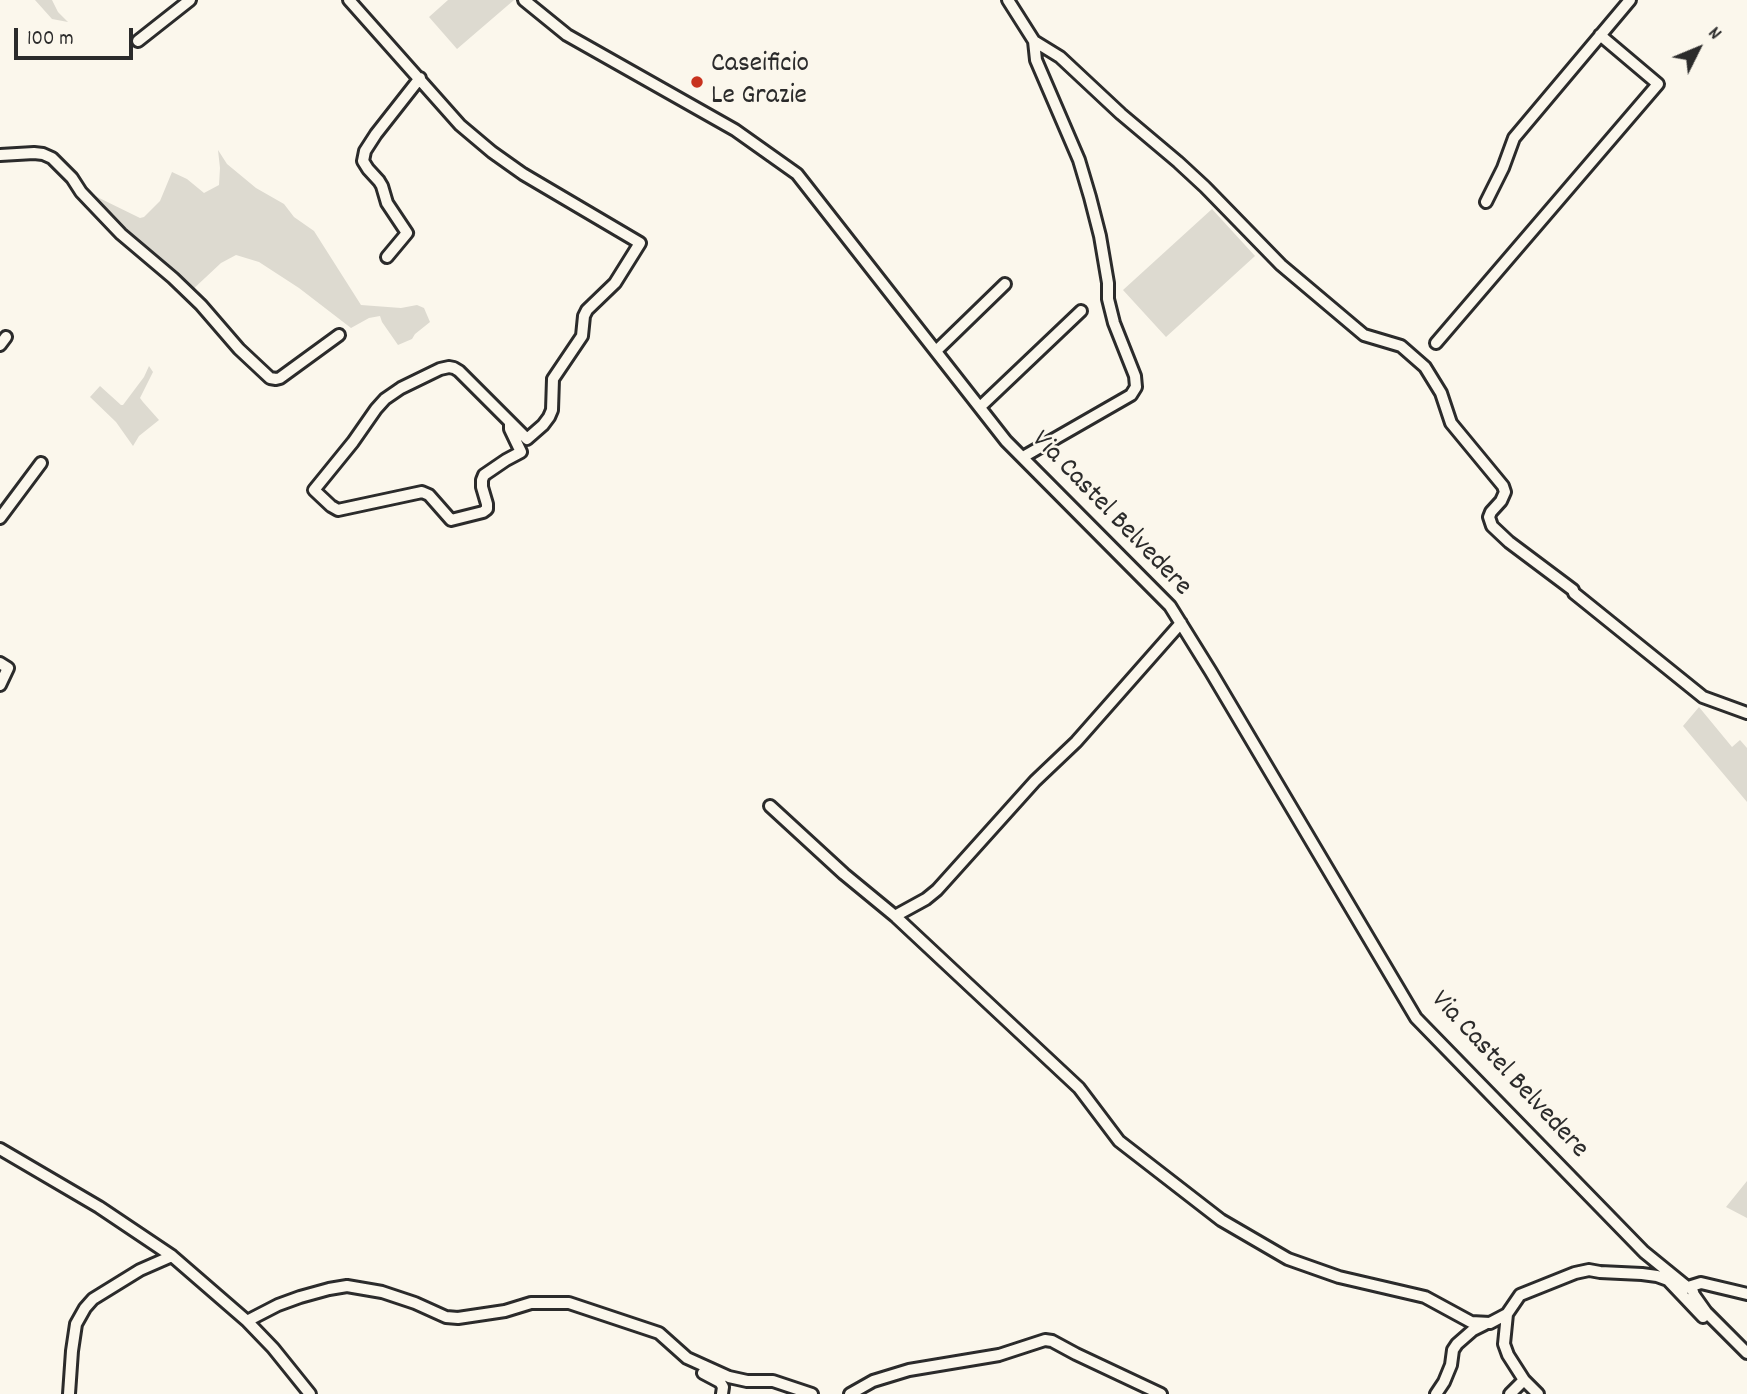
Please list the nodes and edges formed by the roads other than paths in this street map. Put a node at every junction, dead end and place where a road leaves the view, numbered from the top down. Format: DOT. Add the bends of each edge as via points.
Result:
graph roads {
  1 [pos="190,0"];
  2 [pos="349,0"];
  3 [pos="524,0"];
  4 [pos="1007,0"];
  5 [pos="1630,0"];
  6 [pos="1600,35"];
  7 [pos="138,41"];
  8 [pos="1034,41"];
  9 [pos="420,78"];
  10 [pos="0,155"];
  11 [pos="1486,202"];
  12 [pos="387,257"];
  13 [pos="1005,284"];
  14 [pos="1081,311"];
  15 [pos="340,335"];
  16 [pos="1436,343"];
  17 [pos="936,351"];
  18 [pos="980,407"];
  19 [pos="510,423"];
  20 [pos="1023,457"];
  21 [pos="41,463"];
  22 [pos="0,518"];
  23 [pos="1181,623"];
  24 [pos="0,663"];
  25 [pos="0,685"];
  26 [pos="1747,713"];
  27 [pos="770,806"];
  28 [pos="895,916"];
  29 [pos="0,1149"];
  30 [pos="1644,1252"];
  31 [pos="172,1256"];
  32 [pos="1668,1280"];
  33 [pos="1714,1287"];
  34 [pos="1747,1294"];
  35 [pos="1689,1295"];
  36 [pos="1507,1314"];
  37 [pos="247,1321"];
  38 [pos="1487,1323"];
  39 [pos="1747,1353"];
  40 [pos="687,1358"];
  41 [pos="1747,1361"];
  42 [pos="1524,1380"];
  43 [pos="300,1389"];
  44 [pos="69,1394"];
  45 [pos="310,1394"];
  46 [pos="722,1394"];
  47 [pos="811,1394"];
  48 [pos="850,1394"];
  49 [pos="1161,1394"];
  50 [pos="1436,1394"];
  51 [pos="1510,1394"];
  52 [pos="1538,1394"];
  1 -- 7 [label="street"];
  2 -- 9 [label="street"];
  3 -- 17 [label="street, Via Castel Belvedere" via="567,35 728,126 797,174"];
  4 -- 8 [label="street"];
  5 -- 6 [label="street"];
  6 -- 11 [label="street" via="1514,138"];
  6 -- 16 [label="street" via="1658,84"];
  8 -- 20 [label="street" via="1036,60 1087,184 1111,311 1136,387 1131,395"];
  8 -- 26 [label="street" via="1060,57 1178,162 1322,300 1364,335 1401,346 1425,367 1441,393 1451,423 1503,486 1501,501 1489,517 1492,526 1703,697"];
  9 -- 12 [label="street" via="376,134 363,161 407,233"];
  9 -- 19 [label="street" via="460,125 492,152 640,243 615,283 587,310 582,336 554,379 549,417 527,439"];
  10 -- 15 [label="street" via="34,153 52,158 121,234 201,305 270,378 280,378"];
  13 -- 17 [label="street"];
  14 -- 18 [label="street"];
  17 -- 18 [label="street, Via Castel Belvedere"];
  18 -- 20 [label="street, Via Castel Belvedere"];
  19 -- 19 [label="street" via="458,371 440,369 385,399 314,489 338,510 422,492 451,520 483,512 488,504 482,487 484,475 521,452"];
  20 -- 23 [label="street, Via Castel Belvedere" via="1153,588"];
  21 -- 22 [label="street"];
  23 -- 28 [label="street" via="937,890"];
  23 -- 30 [label="street, Via Castel Belvedere" via="1416,1018"];
  24 -- 25 [label="street" via="8,668"];
  27 -- 28 [label="street"];
  28 -- 38 [label="street" via="1079,1088 1119,1140 1221,1220 1288,1259 1339,1277 1425,1297 1471,1322"];
  29 -- 31 [label="street"];
  30 -- 32 [label="street"];
  30 -- 35 [label="street"];
  31 -- 37 [label="street"];
  31 -- 44 [label="street" via="139,1270 85,1308 76,1324"];
  32 -- 35 [label="street"];
  32 -- 36 [label="street" via="1589,1270 1520,1295"];
  33 -- 34 [label="street"];
  33 -- 35 [label="street"];
  33 -- 35 [label="street" via="1701,1283"];
  35 -- 39 [label="street"];
  35 -- 41 [label="street"];
  36 -- 38 [label="street"];
  36 -- 42 [label="street" via="1504,1344"];
  37 -- 40 [label="street" via="300,1297 347,1286 382,1292 458,1318 531,1303 561,1303 659,1333"];
  37 -- 43 [label="street" via="273,1348"];
  38 -- 50 [label="street" via="1457,1344"];
  40 -- 46 [label="street" via="691,1368 720,1382"];
  40 -- 47 [label="street" via="736,1379 773,1381"];
  42 -- 51 [label="street"];
  42 -- 52 [label="street"];
  43 -- 45 [label="street"];
  48 -- 49 [label="street" via="909,1370 999,1355 1045,1340"];
}
